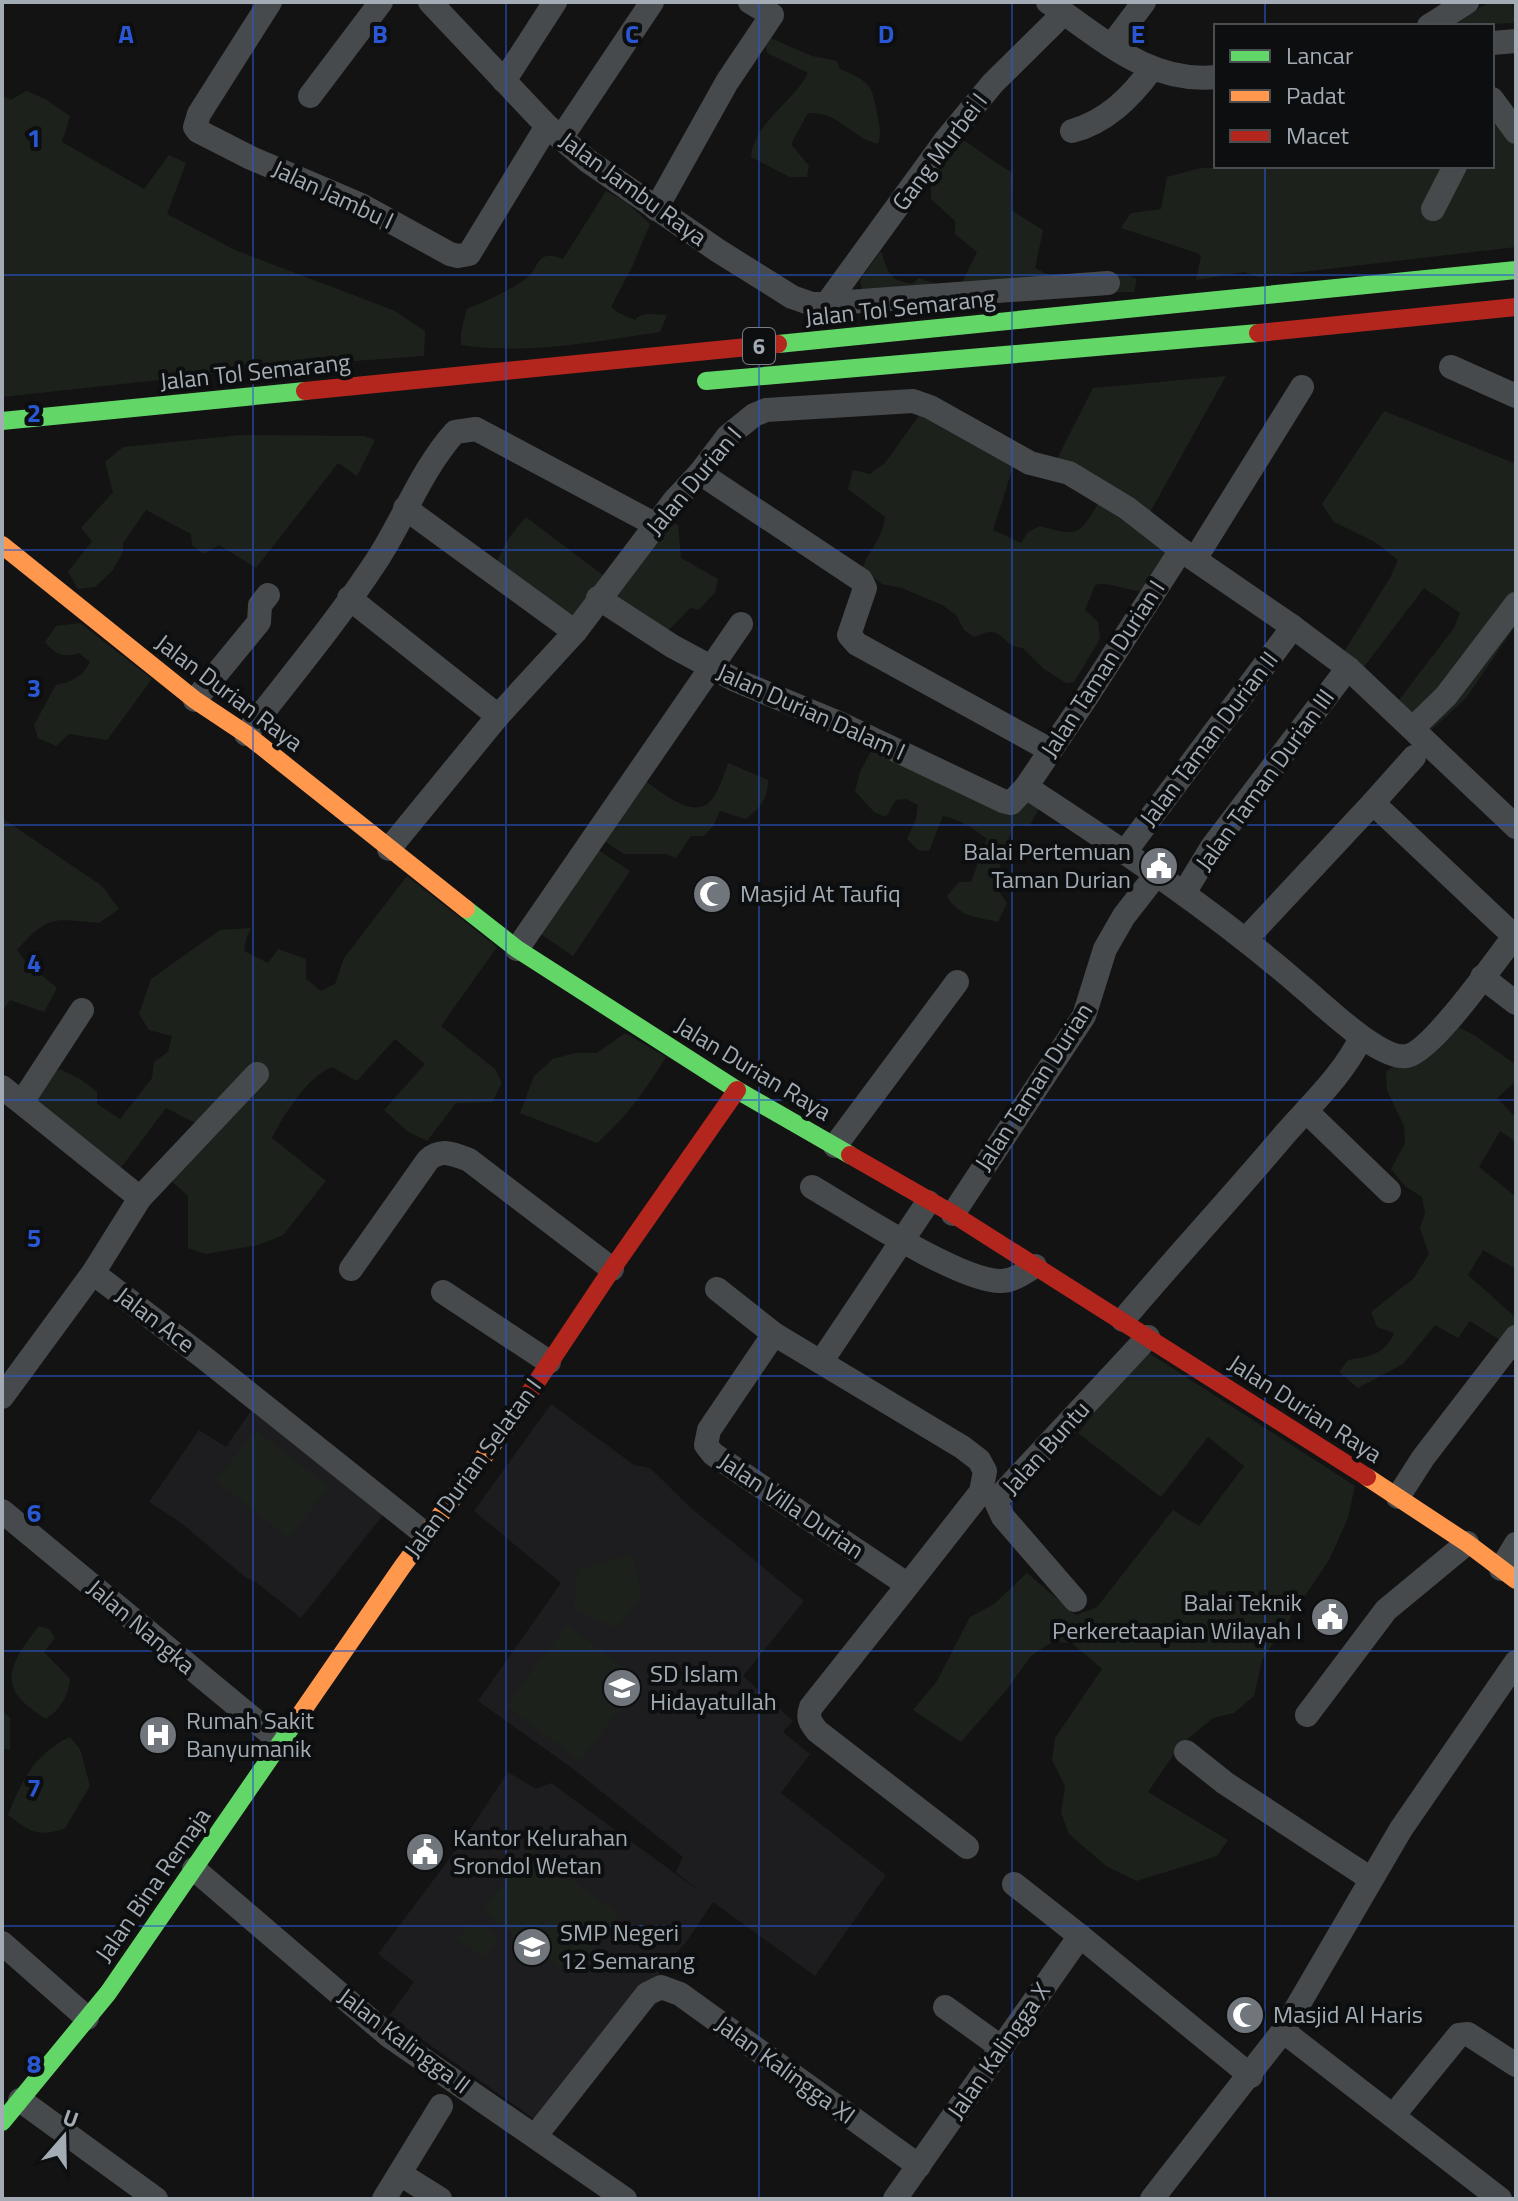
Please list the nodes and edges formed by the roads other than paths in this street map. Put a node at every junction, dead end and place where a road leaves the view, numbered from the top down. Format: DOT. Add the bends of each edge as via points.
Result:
graph roads {
  1 [pos="270,2"];
  2 [pos="381,2"];
  3 [pos="430,2"];
  4 [pos="555,2"];
  5 [pos="652,2"];
  6 [pos="750,2"];
  7 [pos="1144,2"];
  8 [pos="1467,2"];
  9 [pos="1056,7"];
  10 [pos="1432,24"];
  11 [pos="1516,41"];
  12 [pos="1494,43"];
  13 [pos="1111,46"];
  14 [pos="1151,70"];
  15 [pos="1214,77"];
  16 [pos="504,81"];
  17 [pos="310,96"];
  18 [pos="1494,102"];
  19 [pos="1072,131"];
  20 [pos="554,132"];
  21 [pos="1516,132"];
  22 [pos="1454,168"];
  23 [pos="656,209"];
  24 [pos="1433,209"];
  25 [pos="1516,270"];
  26 [pos="1108,283"];
  27 [pos="828,302"];
  28 [pos="1516,307"];
  29 [pos="1451,367"];
  30 [pos="684,383"];
  31 [pos="1302,387"];
  32 [pos="1516,396"];
  33 [pos="2,421"];
  34 [pos="700,473"];
  35 [pos="405,508"];
  36 [pos="656,525"];
  37 [pos="2,545"];
  38 [pos="1188,555"];
  39 [pos="268,595"];
  40 [pos="349,598"];
  41 [pos="598,598"];
  42 [pos="1516,604"];
  43 [pos="741,624"];
  44 [pos="1293,627"];
  45 [pos="575,632"];
  46 [pos="713,668"];
  47 [pos="1348,668"];
  48 [pos="195,700"];
  49 [pos="498,716"];
  50 [pos="1413,728"];
  51 [pos="246,734"];
  52 [pos="1050,750"];
  53 [pos="1414,757"];
  54 [pos="1026,787"];
  55 [pos="1373,803"];
  56 [pos="1516,827"];
  57 [pos="389,849"];
  58 [pos="1125,852"];
  59 [pos="1156,875"];
  60 [pos="1184,893"];
  61 [pos="1515,935"];
  62 [pos="1247,938"];
  63 [pos="517,949"];
  64 [pos="1482,977"];
  65 [pos="957,982"];
  66 [pos="1516,1003"];
  67 [pos="82,1010"];
  68 [pos="1361,1038"];
  69 [pos="257,1074"];
  70 [pos="2,1087"];
  71 [pos="737,1090"];
  72 [pos="22,1102"];
  73 [pos="1306,1111"];
  74 [pos="835,1146"];
  75 [pos="812,1187"];
  76 [pos="1389,1191"];
  77 [pos="140,1198"];
  78 [pos="928,1202"];
  79 [pos="953,1214"];
  80 [pos="904,1241"];
  81 [pos="1035,1266"];
  82 [pos="351,1269"];
  83 [pos="612,1269"];
  84 [pos="93,1273"];
  85 [pos="717,1289"];
  86 [pos="443,1292"];
  87 [pos="1123,1320"];
  88 [pos="774,1334"];
  89 [pos="1148,1337"];
  90 [pos="1516,1337"];
  91 [pos="549,1362"];
  92 [pos="821,1362"];
  93 [pos="2,1397"];
  94 [pos="1398,1497"];
  95 [pos="2,1511"];
  96 [pos="425,1534"];
  97 [pos="1467,1543"];
  98 [pos="1516,1544"];
  99 [pos="1508,1574"];
  100 [pos="908,1585"];
  101 [pos="1075,1600"];
  102 [pos="1516,1662"];
  103 [pos="334,1668"];
  104 [pos="1307,1715"];
  105 [pos="281,1742"];
  106 [pos="1186,1752"];
  107 [pos="967,1847"];
  108 [pos="194,1869"];
  109 [pos="1371,1879"];
  110 [pos="1014,1884"];
  111 [pos="1080,1936"];
  112 [pos="2,1943"];
  113 [pos="945,2007"];
  114 [pos="87,2018"];
  115 [pos="1283,2031"];
  116 [pos="1002,2048"];
  117 [pos="1516,2065"];
  118 [pos="1251,2076"];
  119 [pos="20,2100"];
  120 [pos="441,2106"];
  121 [pos="1393,2116"];
  122 [pos="2,2122"];
  123 [pos="536,2135"];
  124 [pos="919,2166"];
  125 [pos="400,2174"];
  126 [pos="156,2199"];
  127 [pos="384,2199"];
  128 [pos="440,2199"];
  129 [pos="625,2199"];
  130 [pos="895,2199"];
  131 [pos="1152,2199"];
  132 [pos="1500,2199"];
  1 -- 20 [label="street, Jalan Jambu I" via="195,127 251,158 361,205 450,254 469,254"];
  2 -- 17 [label="street"];
  3 -- 16 [label="street, Jalan Jambu Raya"];
  4 -- 16 [label="street"];
  5 -- 20 [label="street"];
  6 -- 23 [label="street" via="772,15 727,82"];
  7 -- 13 [label="street"];
  8 -- 10 [label="street"];
  9 -- 13 [label="street"];
  9 -- 27 [label="street, Gang Murbei I" via="964,118"];
  11 -- 12 [label="street"];
  13 -- 14 [label="street"];
  14 -- 15 [label="street"];
  14 -- 19 [label="street" via="1110,115"];
  16 -- 20 [label="street, Jalan Jambu Raya"];
  18 -- 21 [label="street"];
  20 -- 23 [label="street, Jalan Jambu Raya"];
  22 -- 24 [label="street"];
  23 -- 27 [label="street, Jalan Jambu Raya" via="792,297 812,304"];
  25 -- 33 [label="main road, Jalan Tol Semarang / 6"];
  26 -- 27 [label="street, Jalan Jambu Raya"];
  28 -- 30 [label="main road, 6"];
  29 -- 32 [label="street"];
  31 -- 38 [label="street, Jalan Taman Durian I"];
  34 -- 36 [label="street, Jalan Durian I"];
  34 -- 38 [label="street, Jalan Durian I" via="728,436 766,410 903,400 930,407 1030,463 1069,473 1127,508"];
  34 -- 52 [label="street" via="861,580 865,588 849,635 857,644"];
  35 -- 36 [label="street" via="445,443 455,432 476,429"];
  35 -- 40 [label="street" via="380,556"];
  35 -- 45 [label="street"];
  36 -- 41 [label="street, Jalan Durian I"];
  37 -- 48 [label="main road, Jalan Durian Raya"];
  38 -- 44 [label="street"];
  38 -- 52 [label="street, Jalan Taman Durian I"];
  39 -- 48 [label="street" via="260,605 259,622"];
  40 -- 49 [label="street"];
  40 -- 51 [label="street"];
  41 -- 45 [label="street, Jalan Durian I"];
  41 -- 46 [label="street, Jalan Durian Dalam I"];
  42 -- 50 [label="street" via="1446,696"];
  43 -- 46 [label="street"];
  44 -- 47 [label="street"];
  44 -- 58 [label="street, Jalan Taman Durian II"];
  45 -- 49 [label="street, Jalan Durian I"];
  46 -- 54 [label="street, Jalan Durian Dalam I" via="1003,801 1014,802"];
  46 -- 63 [label="street"];
  47 -- 50 [label="street"];
  47 -- 60 [label="street, Jalan Taman Durian III" via="1212,847"];
  48 -- 51 [label="main road, Jalan Durian Raya"];
  49 -- 57 [label="street, Jalan Durian I"];
  50 -- 56 [label="street"];
  51 -- 57 [label="main road, Jalan Durian Raya"];
  52 -- 54 [label="street, Jalan Taman Durian I"];
  53 -- 55 [label="street"];
  54 -- 58 [label="street"];
  55 -- 61 [label="street"];
  55 -- 62 [label="street"];
  57 -- 63 [label="main road, Jalan Durian Raya"];
  58 -- 59 [label="street"];
  59 -- 60 [label="street"];
  59 -- 79 [label="street, Jalan Taman Durian" via="1105,949 1084,1016"];
  60 -- 62 [label="street"];
  61 -- 64 [label="street"];
  62 -- 68 [label="street"];
  63 -- 71 [label="main road, Jalan Durian Raya"];
  64 -- 66 [label="street"];
  64 -- 68 [label="street" via="1431,1041 1409,1056"];
  65 -- 74 [label="street"];
  67 -- 72 [label="street"];
  68 -- 73 [label="street" via="1344,1068"];
  69 -- 77 [label="street, Jalan Ace"];
  70 -- 72 [label="street"];
  71 -- 74 [label="main road, Jalan Durian Raya"];
  71 -- 83 [label="main road, Jalan Durian Selatan I"];
  72 -- 77 [label="street"];
  73 -- 76 [label="street"];
  73 -- 87 [label="street"];
  74 -- 78 [label="main road, Jalan Durian Raya"];
  75 -- 80 [label="street"];
  77 -- 84 [label="street, Jalan Ace"];
  78 -- 79 [label="main road, Jalan Durian Raya"];
  78 -- 80 [label="street"];
  79 -- 81 [label="main road, Jalan Durian Raya"];
  80 -- 81 [label="street" via="989,1281 1009,1280"];
  80 -- 92 [label="street"];
  81 -- 87 [label="main road, Jalan Durian Raya"];
  82 -- 83 [label="street" via="428,1160 448,1153 469,1160"];
  83 -- 91 [label="main road, Jalan Durian Selatan I"];
  84 -- 93 [label="street"];
  84 -- 96 [label="street, Jalan Ace"];
  85 -- 88 [label="street"];
  86 -- 91 [label="street"];
  87 -- 89 [label="main road, Jalan Durian Raya"];
  88 -- 92 [label="street"];
  88 -- 100 [label="street, Jalan Villa Durian" via="709,1430 706,1445"];
  89 -- 94 [label="main road, Jalan Durian Raya"];
  89 -- 101 [label="street, Jalan Buntu" via="997,1504"];
  90 -- 94 [label="street"];
  91 -- 96 [label="main road, Jalan Durian Selatan I"];
  92 -- 100 [label="street" via="962,1447 985,1471 981,1492"];
  94 -- 97 [label="main road, Jalan Durian Raya"];
  95 -- 105 [label="street, Jalan Nangka"];
  96 -- 103 [label="main road, Jalan Durian Selatan I"];
  97 -- 99 [label="main road, Jalan Durian Raya"];
  97 -- 104 [label="street" via="1386,1610"];
  98 -- 99 [label="street"];
  100 -- 107 [label="street" via="808,1715 817,1731"];
  102 -- 109 [label="street"];
  103 -- 105 [label="main road, Jalan Bina Remaja"];
  105 -- 108 [label="main road, Jalan Bina Remaja"];
  106 -- 109 [label="street"];
  108 -- 114 [label="main road, Jalan Bina Remaja"];
  108 -- 123 [label="street, Jalan Kalingga II" via="389,2036"];
  109 -- 115 [label="street"];
  110 -- 111 [label="street"];
  111 -- 116 [label="street, Jalan Kalingga X"];
  111 -- 118 [label="street"];
  112 -- 114 [label="street"];
  113 -- 116 [label="street"];
  114 -- 119 [label="main road, Jalan Bina Remaja"];
  115 -- 118 [label="street"];
  115 -- 121 [label="street"];
  116 -- 124 [label="street, Jalan Kalingga X"];
  117 -- 121 [label="street" via="1468,2034 1459,2035"];
  118 -- 131 [label="street"];
  119 -- 122 [label="main road, Jalan Bina Remaja"];
  119 -- 126 [label="street"];
  120 -- 125 [label="street"];
  121 -- 132 [label="street"];
  123 -- 124 [label="street, Jalan Kalingga XI" via="647,1994 661,1987 680,1994"];
  123 -- 129 [label="street, Jalan Kalingga II"];
  124 -- 130 [label="street, Jalan Kalingga X"];
  125 -- 127 [label="street"];
  125 -- 128 [label="street"];
}
